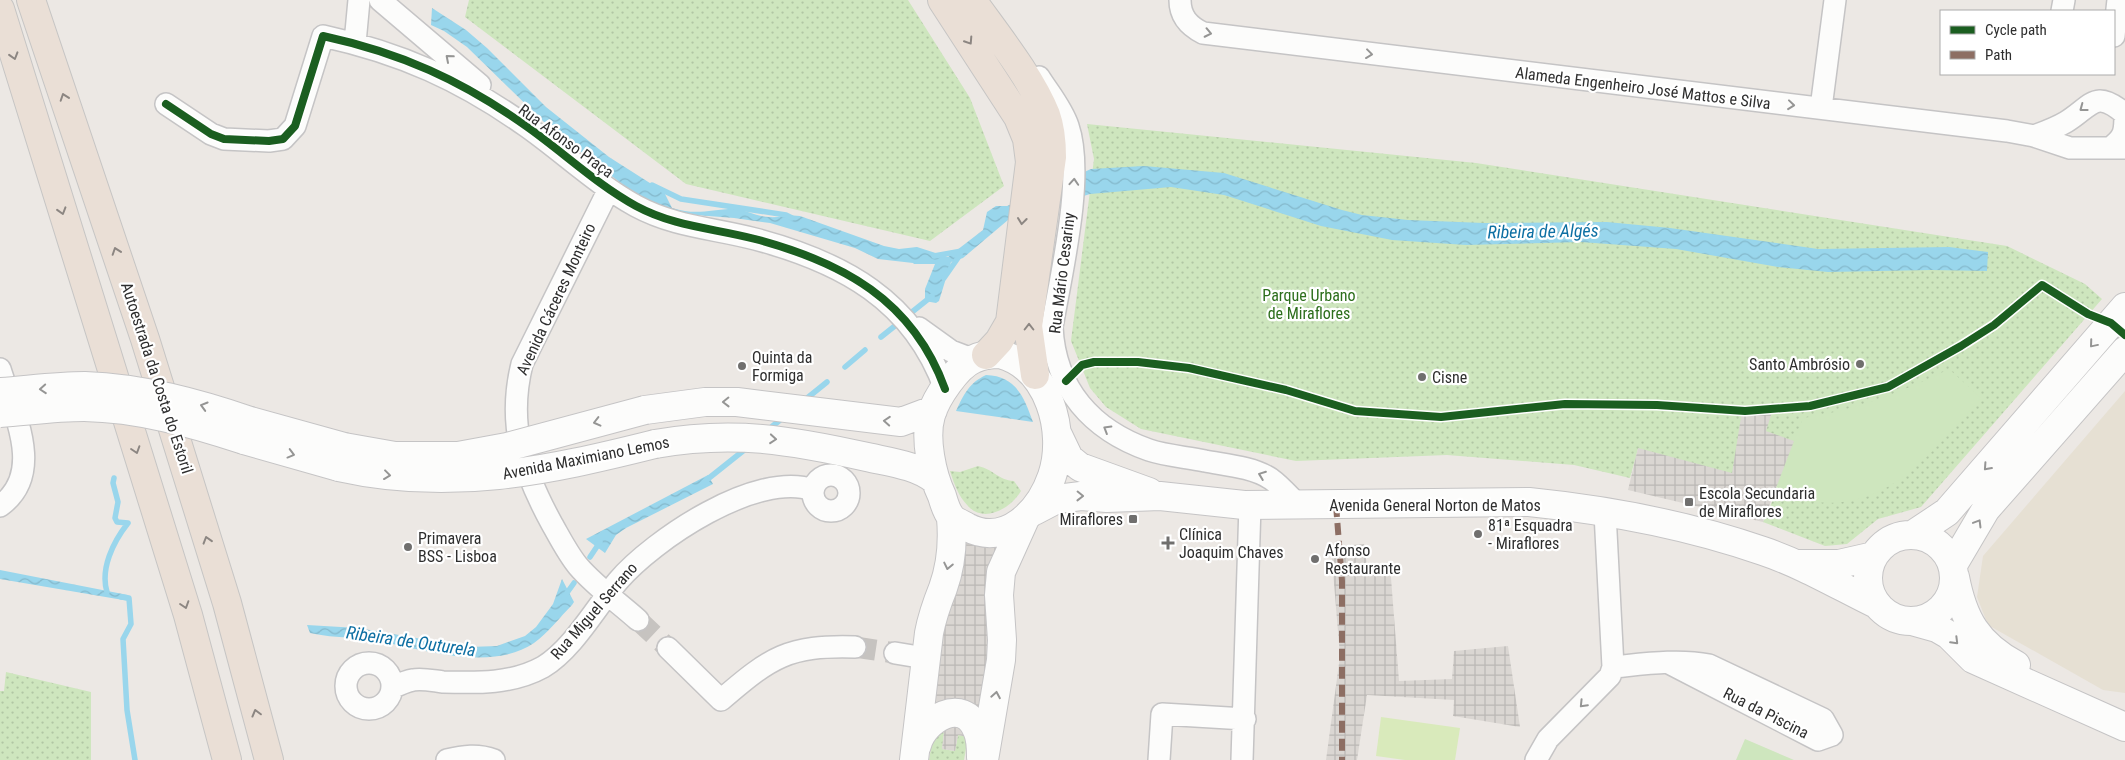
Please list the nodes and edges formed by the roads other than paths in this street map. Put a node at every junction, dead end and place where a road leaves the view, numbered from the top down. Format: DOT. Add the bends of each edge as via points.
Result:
graph roads {
  1 [pos="359,0"];
  2 [pos="380,0"];
  3 [pos="942,0"];
  4 [pos="972,0"];
  5 [pos="989,0"];
  6 [pos="1180,0"];
  7 [pos="1835,0"];
  8 [pos="2118,0"];
  9 [pos="33,2"];
  10 [pos="0,9"];
  11 [pos="2115,27"];
  12 [pos="355,43"];
  13 [pos="166,104"];
  14 [pos="1821,108"];
  15 [pos="525,125"];
  16 [pos="2034,136"];
  17 [pos="2118,148"];
  18 [pos="609,190"];
  19 [pos="2125,307"];
  20 [pos="901,314"];
  21 [pos="2125,351"];
  22 [pos="979,357"];
  23 [pos="0,369"];
  24 [pos="1036,375"];
  25 [pos="0,392"];
  26 [pos="939,399"];
  27 [pos="0,412"];
  28 [pos="1057,433"];
  29 [pos="934,480"];
  30 [pos="813,490"];
  31 [pos="1160,496"];
  32 [pos="1250,505"];
  33 [pos="0,506"];
  34 [pos="1299,506"];
  35 [pos="1605,513"];
  36 [pos="1029,516"];
  37 [pos="951,518"];
  38 [pos="1914,534"];
  39 [pos="1874,556"];
  40 [pos="1792,563"];
  41 [pos="1954,569"];
  42 [pos="608,593"];
  43 [pos="1876,604"];
  44 [pos="638,620"];
  45 [pos="1912,621"];
  46 [pos="855,647"];
  47 [pos="668,648"];
  48 [pos="895,653"];
  49 [pos="925,658"];
  50 [pos="1669,663"];
  51 [pos="1613,667"];
  52 [pos="392,688"];
  53 [pos="2125,715"];
  54 [pos="1245,719"];
  55 [pos="2125,727"];
  56 [pos="914,756"];
  57 [pos="227,760"];
  58 [pos="269,760"];
  59 [pos="447,760"];
  60 [pos="494,760"];
  61 [pos="983,760"];
  62 [pos="1159,760"];
  63 [pos="1242,760"];
  64 [pos="1536,760"];
  1 -- 12 [label="street"];
  15 -- 2 [label="street, one-way"];
  3 -- 22 [label="highway, one-way" via="1014,110 1027,139 1030,162 1010,322 1000,341"];
  24 -- 4 [label="highway, one-way" via="1028,326 1052,157 1051,138 1036,94"];
  34 -- 5 [label="street, Rua Mário Cesariny, one-way" via="1271,479 1241,468 1150,450 1098,424 1066,381 1053,348 1052,327 1075,178 1069,127"];
  6 -- 14 [label="street, Alameda Engenheiro José Mattos e Silva, one-way" via="1184,18 1191,27 1203,33"];
  7 -- 14 [label="street"];
  8 -- 11 [label="street"];
  58 -- 9 [label="highway, Autoestrada da Costa do Estoril, one-way" via="227,603 146,338"];
  10 -- 57 [label="highway, one-way" via="188,616"];
  12 -- 13 [label="street, Rua Afonso Praça" via="323,36 295,126 283,139 224,139"];
  12 -- 15 [label="street, Rua Afonso Praça" via="390,53 452,79"];
  14 -- 16 [label="street, Alameda Engenheiro José Mattos e Silva"];
  15 -- 18 [label="street, Rua Afonso Praça"];
  16 -- 17 [label="street, Alameda Engenheiro José Mattos e Silva" via="2070,148"];
  17 -- 16 [label="street, one-way" via="2124,132 2125,114 2113,103 2101,100 2090,102 2066,122"];
  18 -- 20 [label="street, Rua Afonso Praça" via="675,224 754,239 841,269"];
  18 -- 42 [label="street, Avenida Cáceres Monteiro" via="522,364 516,411 522,457 534,491 580,568"];
  19 -- 38 [label="street, one-way" via="1947,512"];
  20 -- 22 [label="street, Rua Afonso Praça" via="950,351"];
  20 -- 26 [label="street, Rua Afonso Praça" via="927,349"];
  41 -- 21 [label="street, one-way" via="1986,509"];
  22 -- 24 [label="street" via="1000,354 1011,357"];
  22 -- 26 [label="street" via="953,377"];
  23 -- 33 [label="street" via="25,458 19,484"];
  24 -- 28 [label="street" via="1052,409"];
  26 -- 25 [label="street, Avenida Maximiano Lemos, one-way, bridge" via="902,422 737,402 705,402 645,410 480,453 418,457 344,447 185,400 132,390 84,386"];
  26 -- 29 [label="street" via="930,416 929,454"];
  27 -- 29 [label="street, Avenida Maximiano Lemos, one-way, bridge" via="84,407 130,411 187,422 339,467 417,478 514,474 693,437 723,436 791,441 891,462 915,469"];
  28 -- 31 [label="street, Avenida General Norton de Matos" via="1069,458 1080,467"];
  28 -- 36 [label="street" via="1054,470"];
  29 -- 37 [label="street"];
  30 -- 42 [label="street, Rua Miguel Serrano" via="804,487 776,488 715,509 652,548"];
  31 -- 32 [label="street, Avenida General Norton de Matos"];
  36 -- 31 [label="street, Avenida General Norton de Matos, one-way" via="1057,499 1070,496"];
  32 -- 34 [label="street, Avenida General Norton de Matos"];
  32 -- 54 [label="street"];
  34 -- 35 [label="street, Avenida General Norton de Matos" via="1529,502"];
  35 -- 40 [label="street, Avenida General Norton de Matos" via="1700,532"];
  35 -- 51 [label="street"];
  36 -- 37 [label="street" via="1004,531 978,533"];
  61 -- 36 [label="street, one-way" via="1001,660 1001,572"];
  37 -- 49 [label="street, one-way" via="952,549 944,587 932,614"];
  38 -- 39 [label="street" via="1883,544"];
  38 -- 41 [label="street" via="1932,539 1942,547"];
  39 -- 40 [label="street, Avenida General Norton de Matos" via="1839,564"];
  39 -- 43 [label="street" via="1868,576"];
  40 -- 43 [label="street, Avenida General Norton de Matos"];
  41 -- 45 [label="street" via="1954,588 1941,609 1928,618"];
  41 -- 53 [label="street" via="1959,599 1966,616 1976,635 1987,646 2024,670"];
  42 -- 44 [label="street, Avenida Cáceres Monteiro"];
  42 -- 52 [label="street, Rua Miguel Serrano" via="578,634 546,665 530,673 488,683 413,680"];
  43 -- 45 [label="street" via="1886,613"];
  45 -- 55 [label="street, one-way" via="1949,635 1973,660"];
  46 -- 47 [label="street" via="815,647 786,654 757,669 721,700"];
  48 -- 49 [label="street"];
  49 -- 56 [label="street"];
  50 -- 50 [label="street, Rua da Piscina" via="1709,665 1824,719 1832,735 1818,740"];
  50 -- 51 [label="street, Rua da Piscina"];
  51 -- 64 [label="street, one-way" via="1610,676 1548,739"];
  54 -- 62 [label="street" via="1162,714"];
  54 -- 63 [label="street"];
  56 -- 61 [label="street" via="919,737 927,726 954,712 963,714 977,729"];
  59 -- 60 [label="street" via="462,756"];
}
